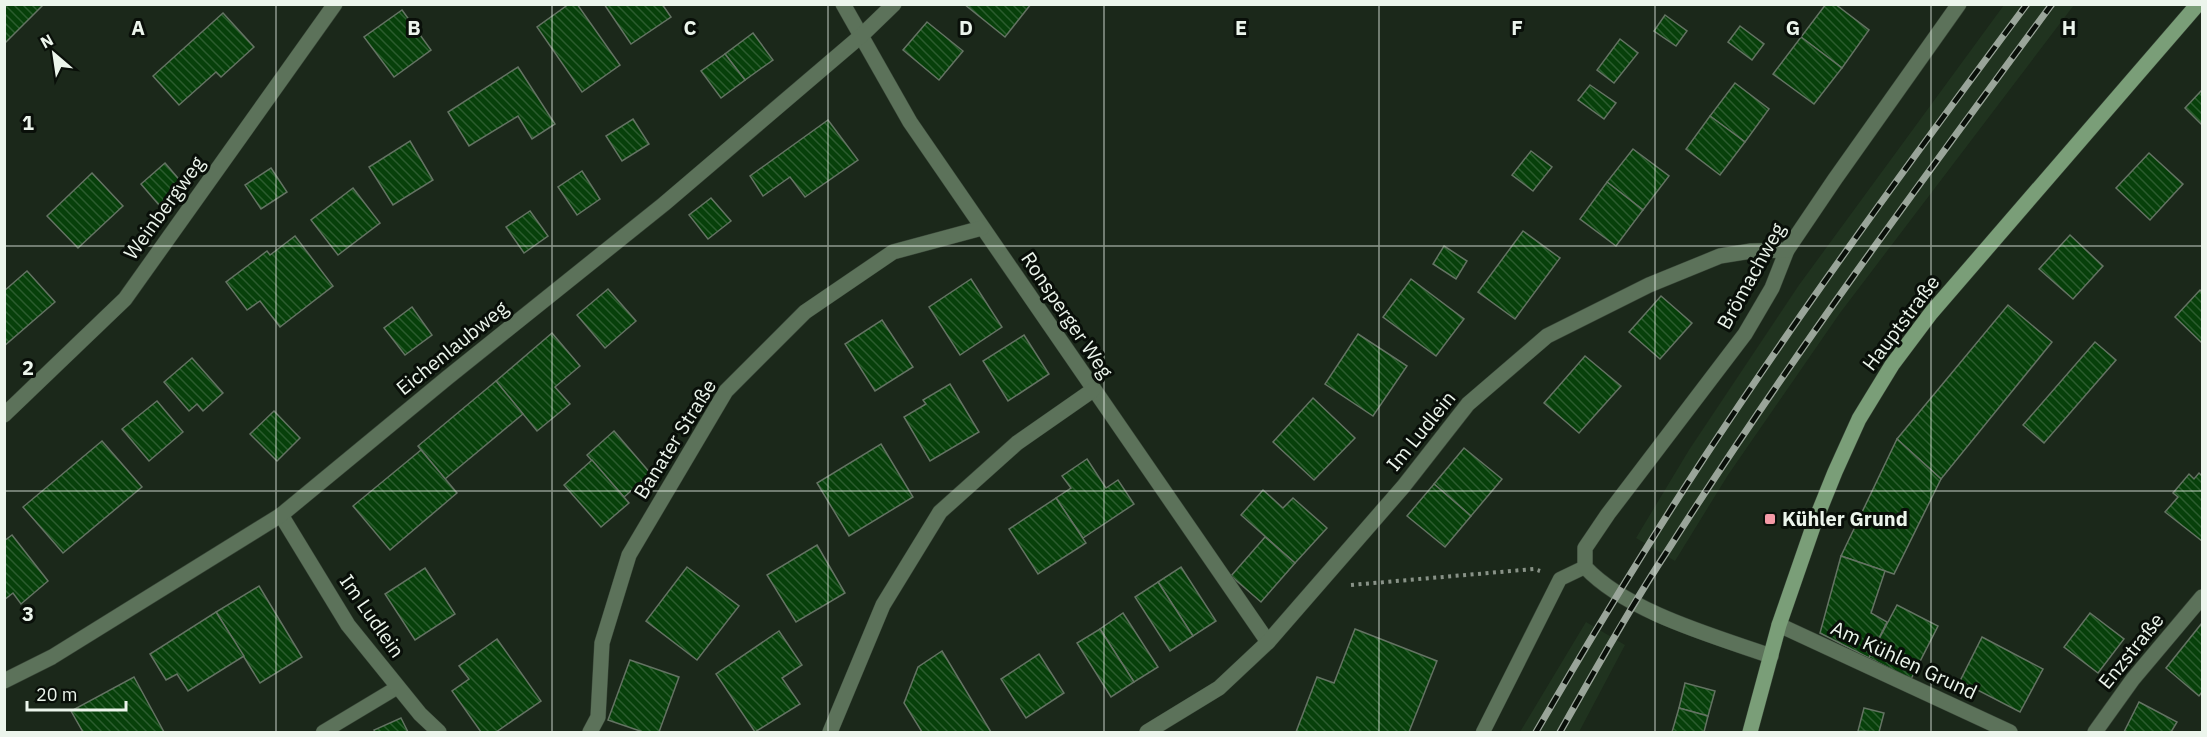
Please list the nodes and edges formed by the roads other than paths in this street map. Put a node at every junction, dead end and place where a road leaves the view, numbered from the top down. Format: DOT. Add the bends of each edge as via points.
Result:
graph roads {
  1 [pos="335,4"];
  2 [pos="843,4"];
  3 [pos="894,4"];
  4 [pos="1959,4"];
  5 [pos="2198,4"];
  6 [pos="862,35"];
  7 [pos="982,228"];
  8 [pos="1787,250"];
  9 [pos="1093,390"];
  10 [pos="4,415"];
  11 [pos="282,515"];
  12 [pos="1585,567"];
  13 [pos="2202,597"];
  14 [pos="1779,626"];
  15 [pos="1268,642"];
  16 [pos="1771,656"];
  17 [pos="4,681"];
  18 [pos="398,687"];
  19 [pos="323,732"];
  20 [pos="438,732"];
  21 [pos="590,732"];
  22 [pos="830,732"];
  23 [pos="1147,732"];
  24 [pos="1483,732"];
  25 [pos="1750,732"];
  26 [pos="2010,732"];
  27 [pos="2095,732"];
  1 -- 10 [label="street, Weinbergweg" via="124,299"];
  2 -- 6 [label="street, Ronsperger Weg"];
  3 -- 6 [label="street, Eichenlaubweg"];
  4 -- 8 [label="street, Brömachweg"];
  5 -- 14 [label="street, Hauptstraße" via="1931,313 1892,365 1859,418 1835,472"];
  6 -- 7 [label="street, Ronsperger Weg" via="910,122"];
  6 -- 11 [label="street, Eichenlaubweg" via="664,204"];
  7 -- 9 [label="street, Ronsperger Weg"];
  7 -- 21 [label="street, Banater Straße" via="893,252 804,312 726,391 629,555 602,643 598,717"];
  8 -- 12 [label="street, Brömachweg" via="1772,288 1745,334 1608,514 1586,548"];
  8 -- 15 [label="street, Im Ludlein" via="1720,256 1649,285 1547,336 1468,404 1403,487"];
  9 -- 15 [label="street, Ronsperger Weg"];
  9 -- 22 [label="street" via="1017,443 939,512 883,605"];
  11 -- 17 [label="street, Eichenlaubweg" via="52,657"];
  11 -- 18 [label="street, Im Ludlein" via="348,625"];
  12 -- 16 [label="street" via="1598,581 1647,608"];
  12 -- 24 [label="lane" via="1560,579"];
  13 -- 27 [label="street, Enzstraße" via="2133,679"];
  14 -- 16 [label="street, Hauptstraße"];
  14 -- 26 [label="street, Am Kühlen Grund"];
  15 -- 23 [label="street, Im Ludlein" via="1219,688"];
  16 -- 25 [label="street, Hauptstraße"];
  18 -- 19 [label="lane"];
  18 -- 20 [label="street, Im Ludlein"];
}
